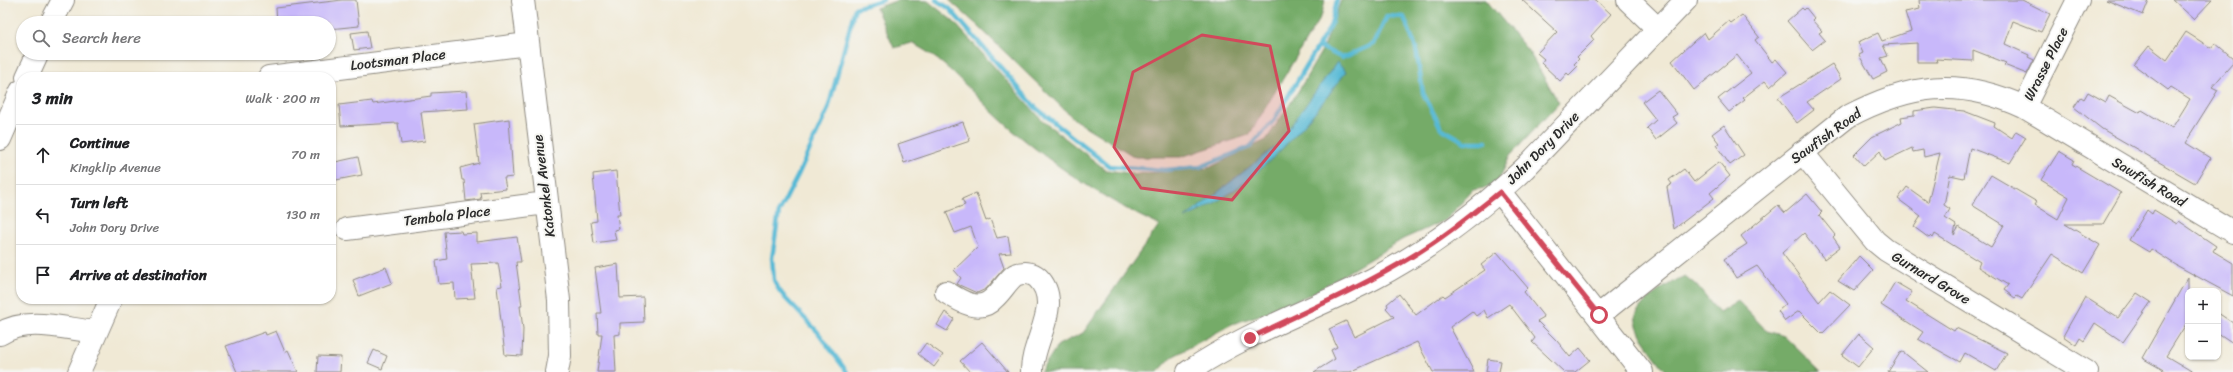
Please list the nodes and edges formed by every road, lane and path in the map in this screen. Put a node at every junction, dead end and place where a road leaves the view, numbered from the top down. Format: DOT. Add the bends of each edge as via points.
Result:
graph roads {
  1 [pos="63,0"];
  2 [pos="523,0"];
  3 [pos="1628,0"];
  4 [pos="1686,0"];
  5 [pos="2078,0"];
  6 [pos="55,16"];
  7 [pos="1658,29"];
  8 [pos="528,44"];
  9 [pos="35,60"];
  10 [pos="29,72"];
  11 [pos="308,72"];
  12 [pos="16,102"];
  13 [pos="2024,107"];
  14 [pos="0,139"];
  15 [pos="1802,152"];
  16 [pos="1500,192"];
  17 [pos="546,203"];
  18 [pos="347,229"];
  19 [pos="2233,232"];
  20 [pos="946,292"];
  21 [pos="108,304"];
  22 [pos="1599,315"];
  23 [pos="95,332"];
  24 [pos="0,334"];
  25 [pos="78,372"];
  26 [pos="557,372"];
  27 [pos="1032,372"];
  28 [pos="1188,372"];
  29 [pos="1642,372"];
  30 [pos="2087,372"];
  1 -- 6 [label="street"];
  2 -- 8 [label="street, Katonkel Avenue"];
  3 -- 7 [label="street"];
  4 -- 7 [label="street, John Dory Drive"];
  5 -- 13 [label="street, Wrasse Place"];
  7 -- 16 [label="street, John Dory Drive"];
  8 -- 11 [label="street, Lootsman Place"];
  8 -- 17 [label="street, Katonkel Avenue"];
  9 -- 10 [label="street"];
  12 -- 14 [label="street"];
  13 -- 15 [label="street, Sawfish Road" via="1993,94 1971,90 1948,88 1907,91 1847,117"];
  13 -- 19 [label="street, Sawfish Road"];
  15 -- 22 [label="street, Sawfish Road"];
  15 -- 30 [label="street, Gurnard Grove" via="1875,241 1886,250"];
  16 -- 22 [label="street"];
  16 -- 28 [label="street, John Dory Drive" via="1454,228 1391,269 1230,347"];
  17 -- 18 [label="street, Tembola Place"];
  17 -- 26 [label="street, Katonkel Avenue" via="559,300 560,356"];
  20 -- 27 [label="street" via="966,304 980,305 993,300 1015,275 1029,273 1039,279 1048,301"];
  21 -- 23 [label="street"];
  22 -- 29 [label="street"];
  23 -- 24 [label="street" via="24,325"];
  23 -- 25 [label="street"];
}
